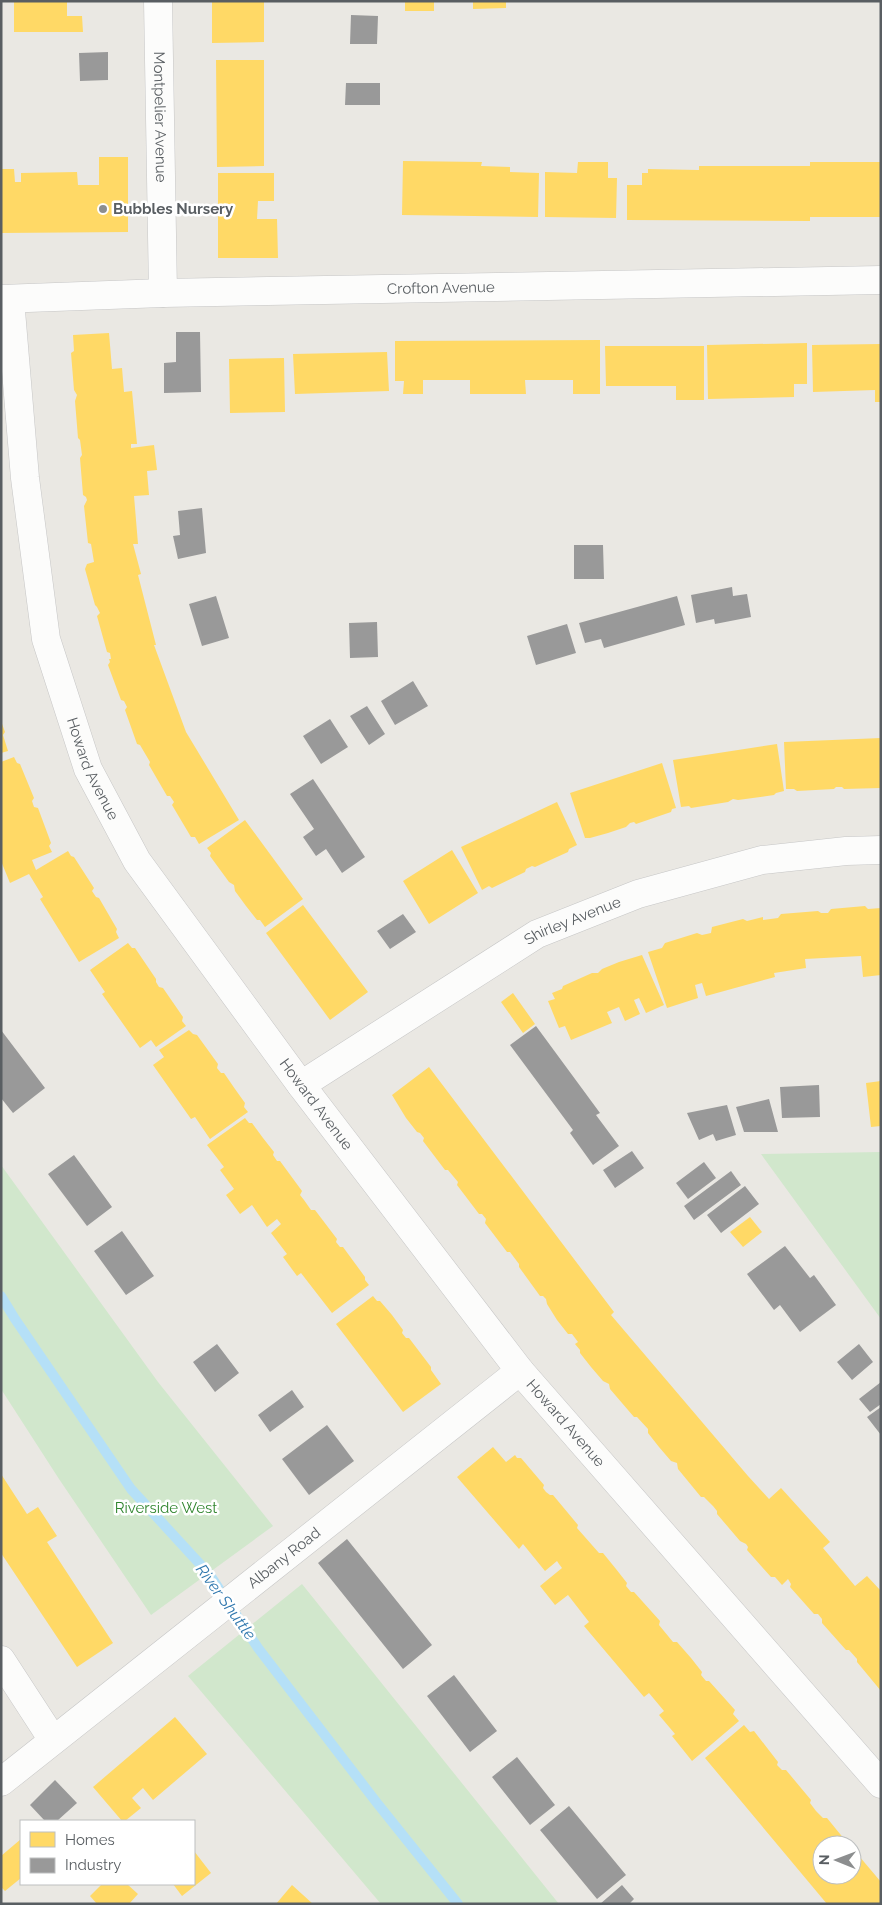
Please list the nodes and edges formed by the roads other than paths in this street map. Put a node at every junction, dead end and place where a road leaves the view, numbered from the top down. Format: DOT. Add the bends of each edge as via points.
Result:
graph roads {
  1 [pos="158,1"];
  2 [pos="881,280"];
  3 [pos="162,294"];
  4 [pos="6,299"];
  5 [pos="881,850"];
  6 [pos="301,1085"];
  7 [pos="520,1371"];
  8 [pos="1,1660"];
  9 [pos="53,1740"];
  10 [pos="1,1782"];
  11 [pos="881,1784"];
  1 -- 3 [label="street, Montpelier Avenue"];
  2 -- 3 [label="street, Crofton Avenue"];
  3 -- 4 [label="street, Crofton Avenue"];
  4 -- 6 [label="street, Howard Avenue" via="46,639 88,770 137,862"];
  5 -- 6 [label="street, Shirley Avenue" via="762,860 638,894 536,934"];
  6 -- 7 [label="street, Howard Avenue"];
  7 -- 9 [label="street, Albany Road"];
  7 -- 11 [label="street, Howard Avenue"];
  8 -- 9 [label="street"];
  9 -- 10 [label="street, Albany Road"];
}
